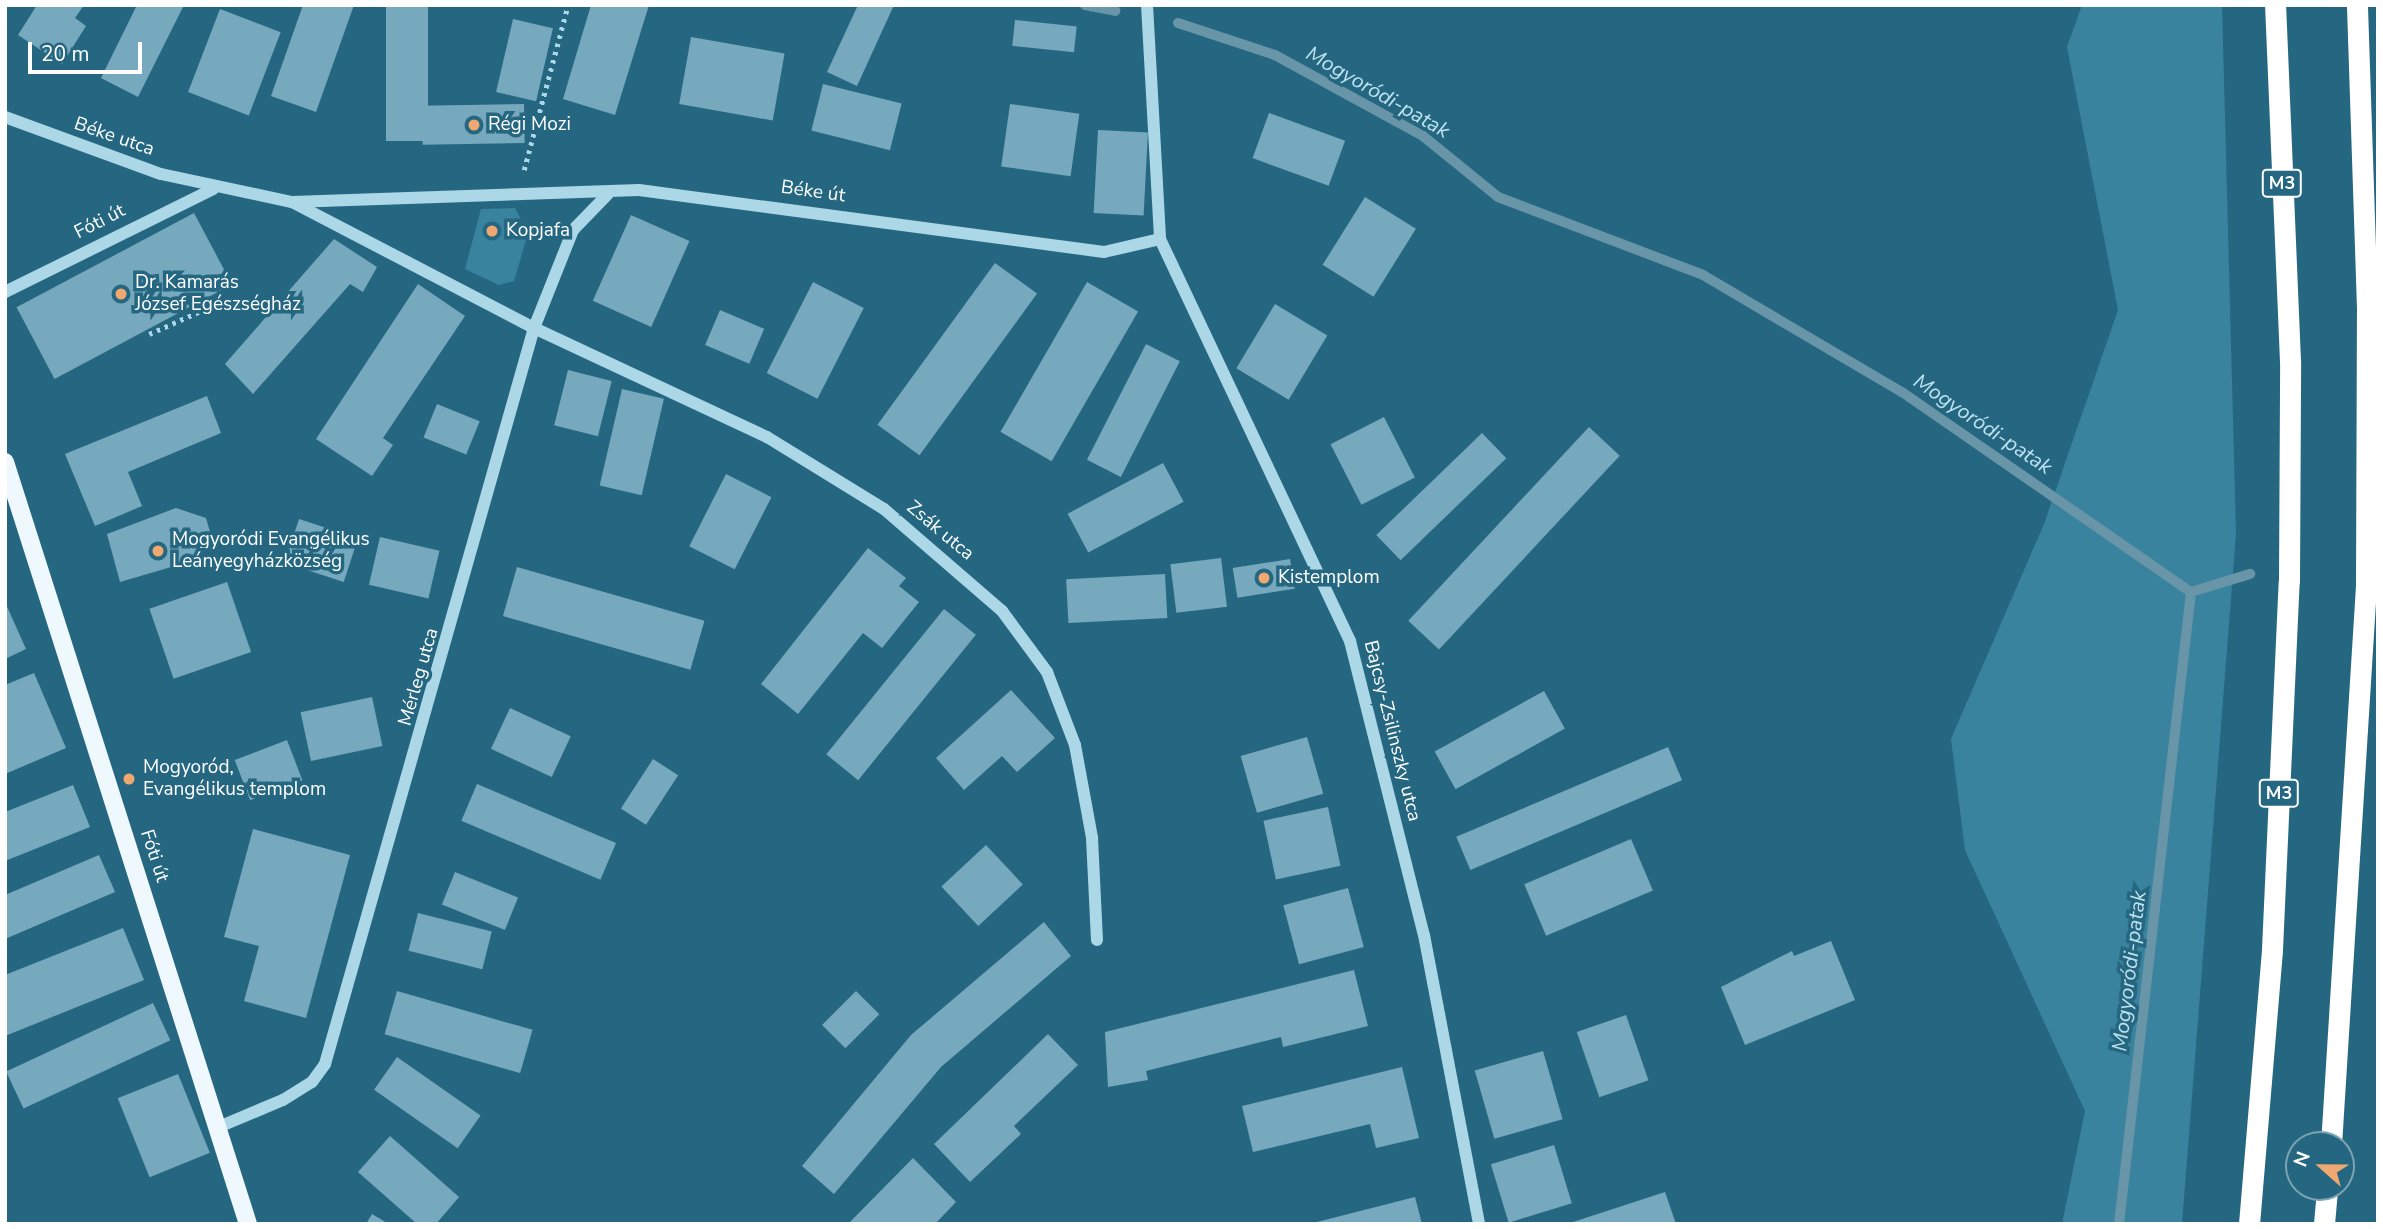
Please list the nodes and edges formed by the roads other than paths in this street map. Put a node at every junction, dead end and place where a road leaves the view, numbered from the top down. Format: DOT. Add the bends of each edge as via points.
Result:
graph roads {
  1 [pos="1147,5"];
  2 [pos="2274,5"];
  3 [pos="2357,5"];
  4 [pos="5,117"];
  5 [pos="212,189"];
  6 [pos="608,194"];
  7 [pos="292,202"];
  8 [pos="1160,239"];
  9 [pos="5,292"];
  10 [pos="534,328"];
  11 [pos="5,462"];
  12 [pos="1097,940"];
  13 [pos="221,1126"];
  14 [pos="2332,1131"];
  15 [pos="2326,1201"];
  16 [pos="248,1224"];
  17 [pos="1479,1224"];
  18 [pos="2249,1224"];
  19 [pos="2324,1224"];
  1 -- 8 [label="street"];
  2 -- 18 [label="highway, M3" via="2290,361 2289,580 2272,948"];
  3 -- 14 [label="highway" via="2367,308 2366,586"];
  4 -- 5 [label="street, Béke utca"];
  5 -- 7 [label="street, Béke út"];
  5 -- 9 [label="street, Fóti út"];
  6 -- 7 [label="street, Béke út" via="520,191"];
  6 -- 8 [label="street, Béke út" via="639,190 712,197 1104,252"];
  6 -- 10 [label="street, Mérleg utca" via="573,230"];
  7 -- 10 [label="street, Béke út"];
  8 -- 17 [label="street, Bajcsy-Zsilinszky utca" via="1350,641 1424,935"];
  10 -- 12 [label="street, Zsák utca" via="767,437 884,509 1002,611 1047,672 1075,745 1092,838"];
  10 -- 13 [label="street, Mérleg utca" via="325,1064 312,1082 283,1100"];
  11 -- 13 [label="main road, Fóti út"];
  13 -- 16 [label="main road, Fóti út"];
  15 -- 19 [label="highway"];
}
